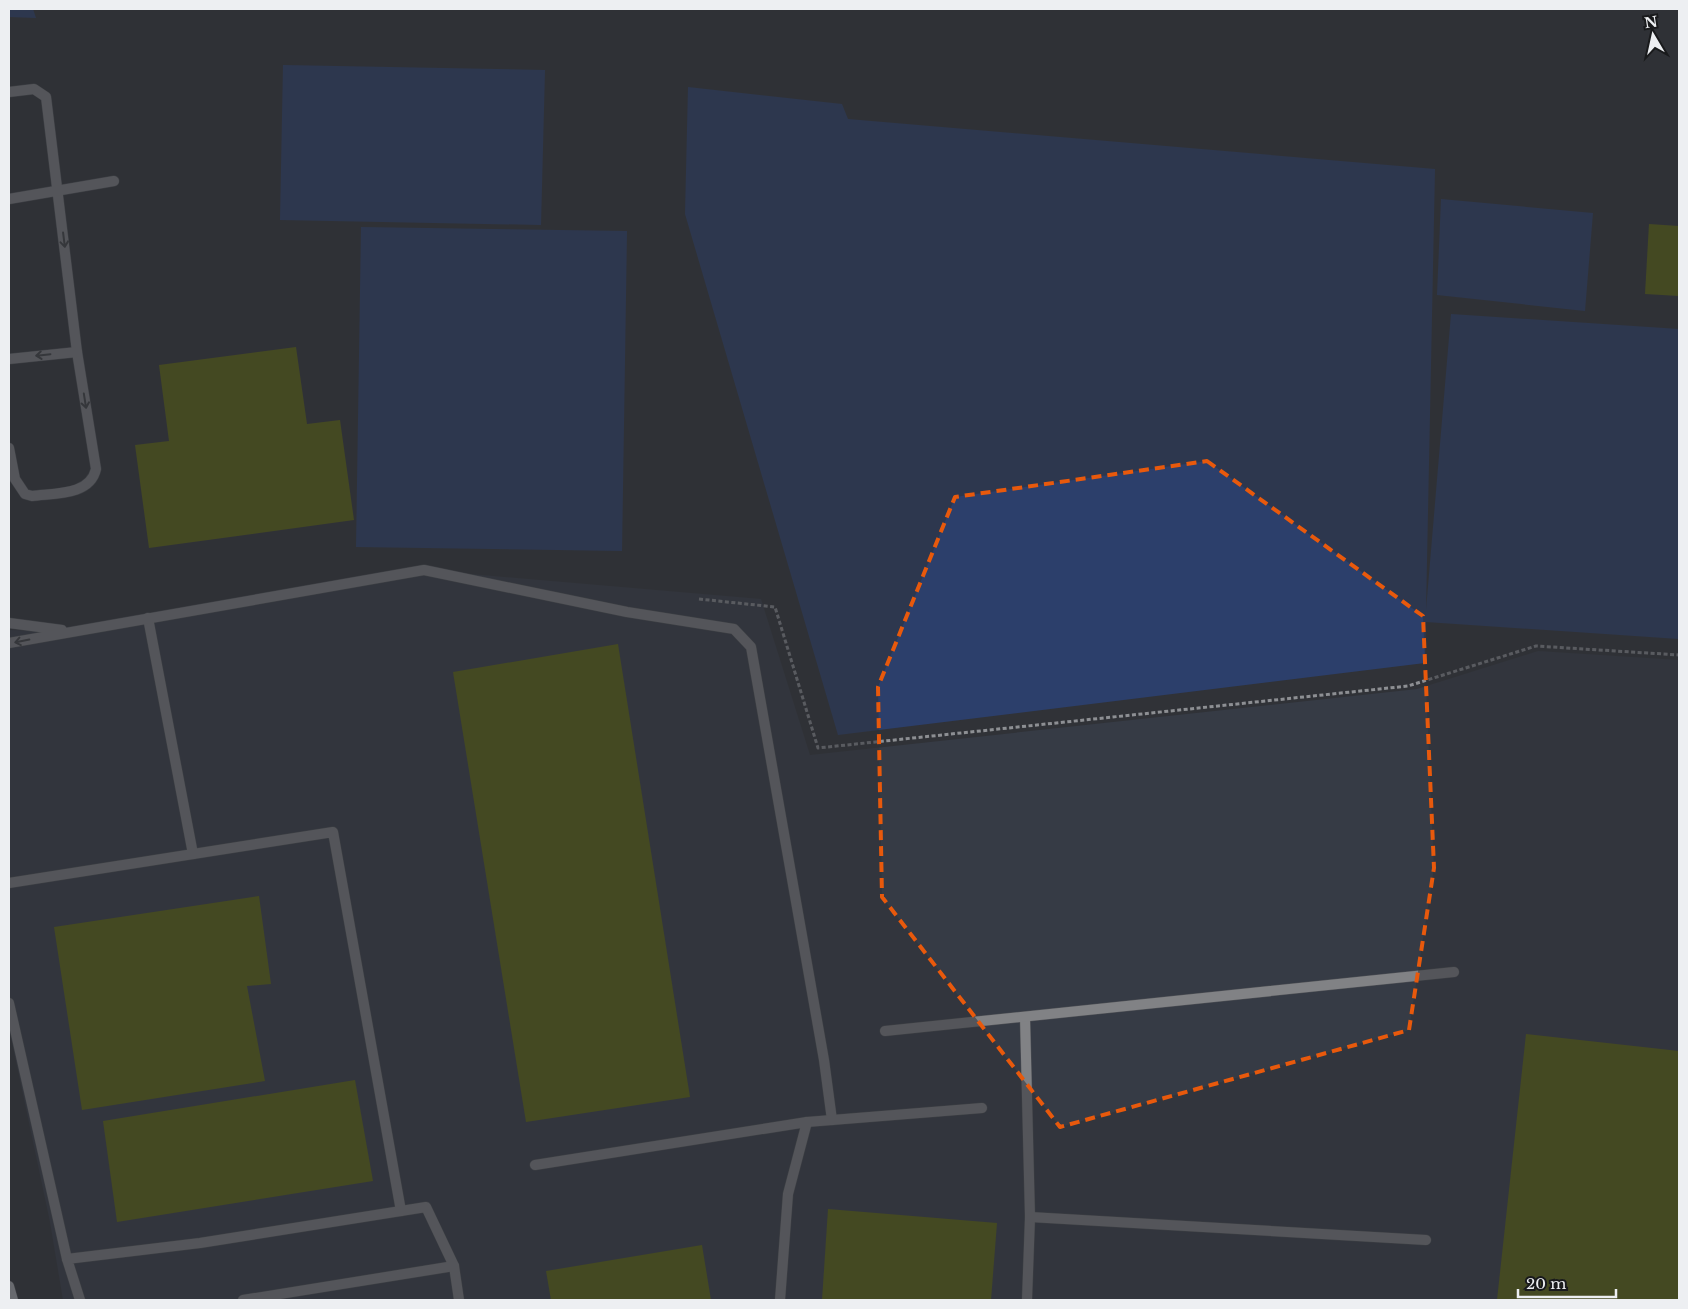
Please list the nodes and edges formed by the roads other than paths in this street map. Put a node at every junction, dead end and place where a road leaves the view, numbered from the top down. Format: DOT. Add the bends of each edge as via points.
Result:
graph roads {
  1 [pos="9,92"];
  2 [pos="114,181"];
  3 [pos="58,191"];
  4 [pos="9,199"];
  5 [pos="77,352"];
  6 [pos="9,359"];
  7 [pos="9,448"];
  8 [pos="148,618"];
  9 [pos="9,623"];
  10 [pos="70,632"];
  11 [pos="9,643"];
  12 [pos="193,854"];
  13 [pos="9,883"];
  14 [pos="1454,972"];
  15 [pos="9,1003"];
  16 [pos="1025,1017"];
  17 [pos="885,1031"];
  18 [pos="982,1108"];
  19 [pos="832,1120"];
  20 [pos="807,1122"];
  21 [pos="535,1165"];
  22 [pos="401,1211"];
  23 [pos="1030,1217"];
  24 [pos="1426,1240"];
  25 [pos="67,1258"];
  26 [pos="454,1266"];
  27 [pos="9,1286"];
  28 [pos="13,1300"];
  29 [pos="80,1300"];
  30 [pos="243,1300"];
  31 [pos="459,1300"];
  32 [pos="780,1300"];
  33 [pos="1027,1300"];
  1 -- 3 [label="lane" via="34,89 46,97"];
  2 -- 3 [label="lane"];
  3 -- 4 [label="lane"];
  3 -- 5 [label="lane, one-way"];
  5 -- 6 [label="lane, one-way"];
  5 -- 7 [label="lane, one-way" via="96,469 94,478 82,489 32,496 25,494 15,479"];
  8 -- 10 [label="lane"];
  8 -- 12 [label="lane"];
  8 -- 19 [label="lane" via="424,570 627,612 734,629 751,647"];
  9 -- 10 [label="lane"];
  10 -- 11 [label="lane, one-way"];
  12 -- 13 [label="lane"];
  12 -- 22 [label="lane" via="333,832"];
  14 -- 16 [label="lane"];
  15 -- 25 [label="lane"];
  16 -- 17 [label="lane"];
  16 -- 23 [label="lane"];
  18 -- 19 [label="lane"];
  19 -- 20 [label="lane"];
  20 -- 21 [label="lane"];
  20 -- 32 [label="lane" via="788,1194"];
  22 -- 25 [label="lane" via="200,1243"];
  22 -- 26 [label="lane" via="426,1207"];
  23 -- 24 [label="lane"];
  23 -- 33 [label="lane"];
  25 -- 29 [label="lane"];
  26 -- 30 [label="lane"];
  26 -- 31 [label="lane"];
  27 -- 28 [label="main road"];
}
